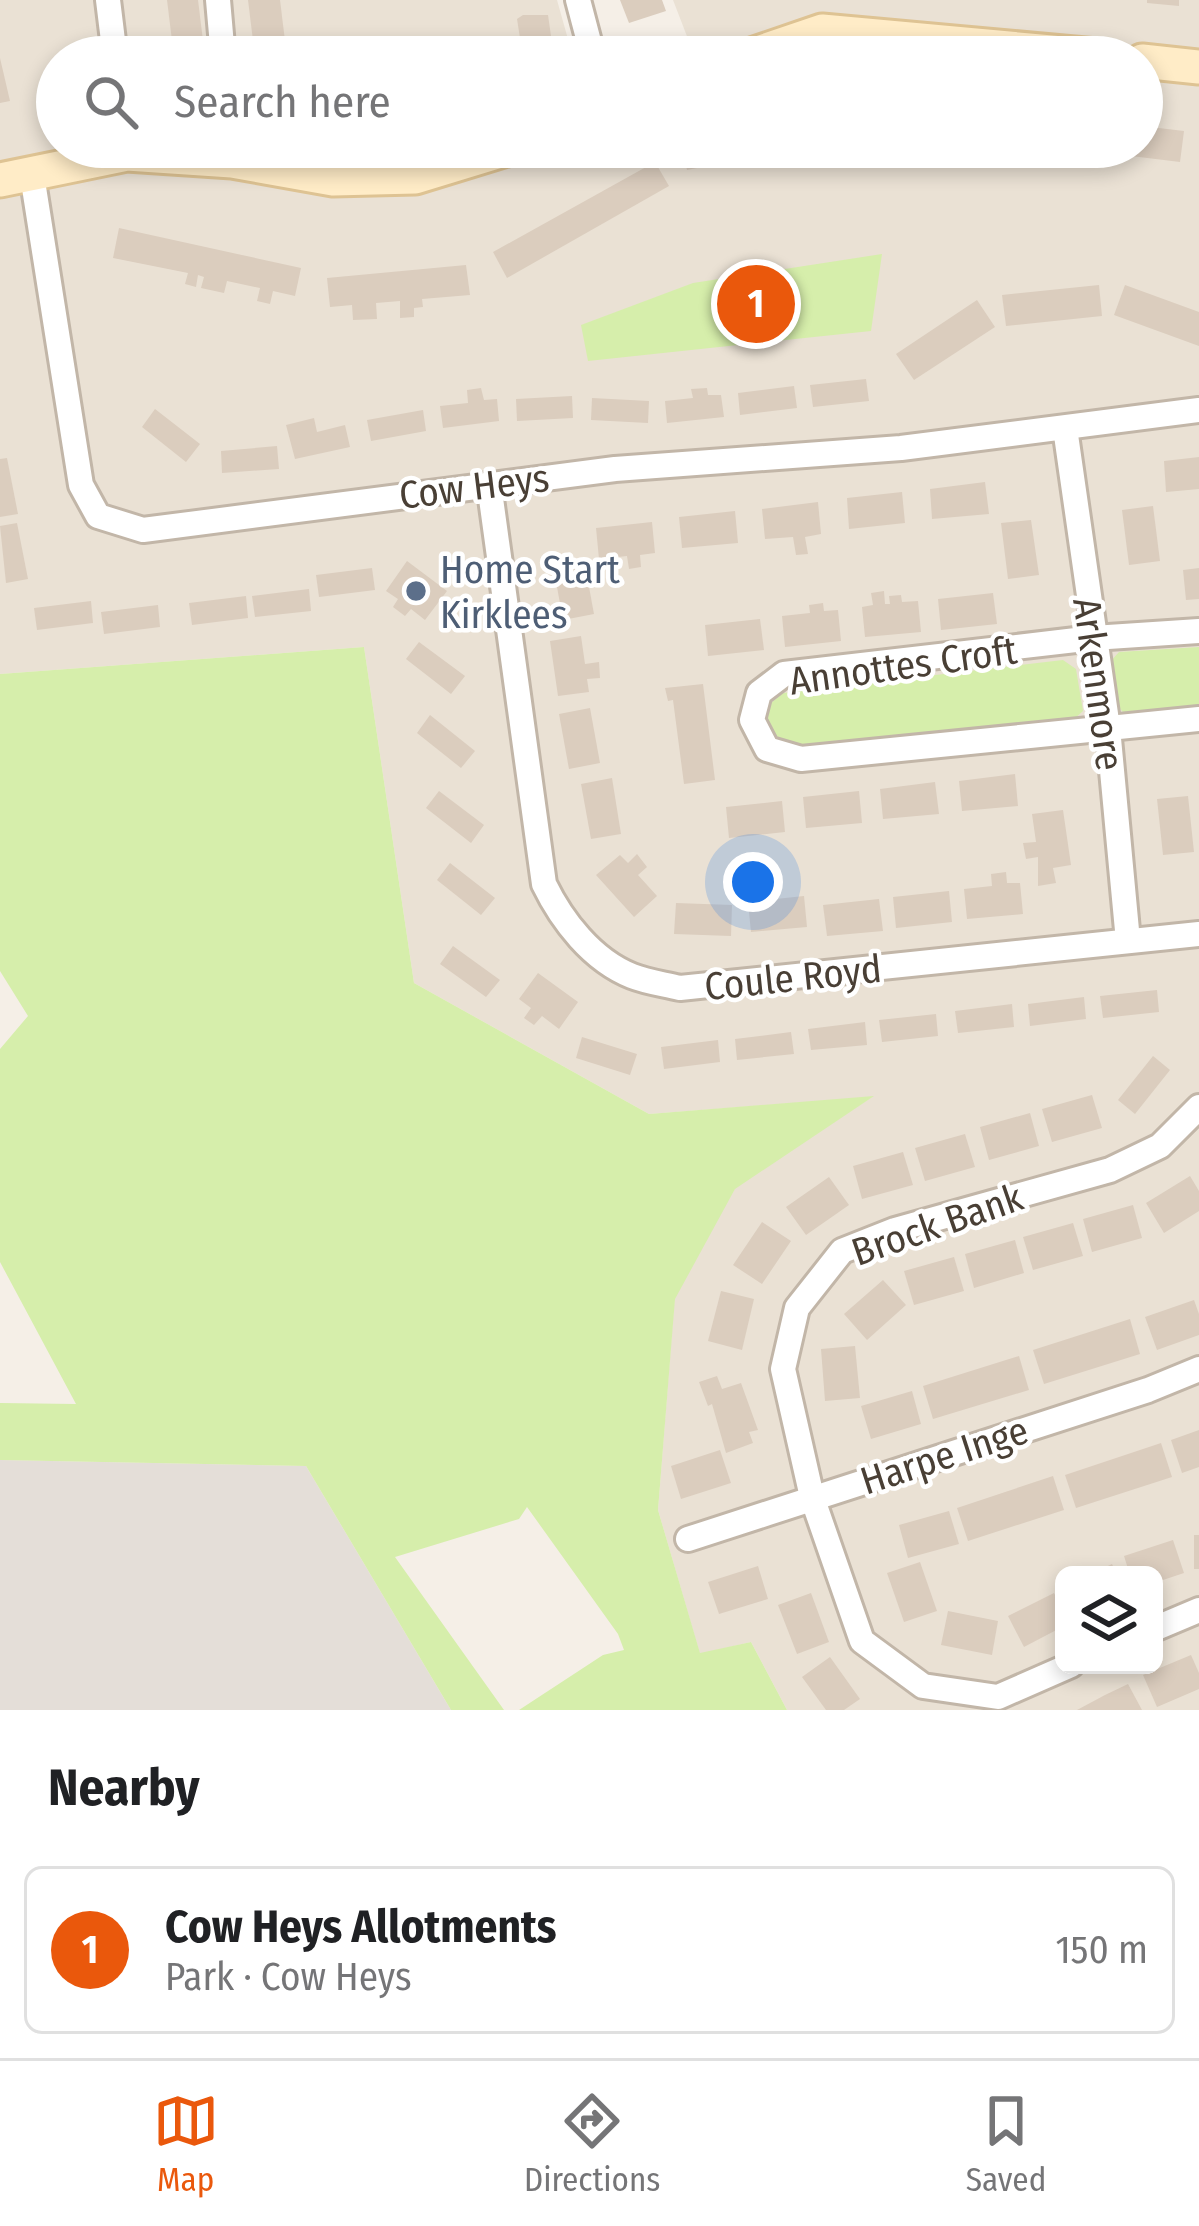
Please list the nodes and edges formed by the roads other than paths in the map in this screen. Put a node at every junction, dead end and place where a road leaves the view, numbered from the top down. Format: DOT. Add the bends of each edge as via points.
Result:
graph roads {
  1 [pos="108,0"];
  2 [pos="218,0"];
  3 [pos="578,0"];
  4 [pos="112,36"];
  5 [pos="221,36"];
  6 [pos="587,36"];
  7 [pos="807,36"];
  8 [pos="877,36"];
  9 [pos="1163,64"];
  10 [pos="1199,68"];
  11 [pos="55,168"];
  12 [pos="289,168"];
  13 [pos="445,168"];
  14 [pos="16,178"];
  15 [pos="1199,410"];
  16 [pos="1065,428"];
  17 [pos="489,484"];
  18 [pos="1199,631"];
  19 [pos="1093,638"];
  20 [pos="1199,719"];
  21 [pos="1108,728"];
  22 [pos="1199,934"];
  23 [pos="1128,941"];
  24 [pos="1199,1107"];
  25 [pos="1199,1369"];
  26 [pos="812,1497"];
  27 [pos="688,1539"];
  28 [pos="1199,1610"];
  29 [pos="1163,1625"];
  30 [pos="1055,1672"];
  1 -- 4 [label="street"];
  2 -- 5 [label="street"];
  3 -- 6 [label="street"];
  7 -- 8 [label="street"];
  9 -- 10 [label="street"];
  11 -- 14 [label="street"];
  12 -- 13 [label="street" via="334,179 416,177"];
  14 -- 17 [label="street, Cow Heys" via="81,485 98,516 143,530"];
  15 -- 16 [label="street, Cow Heys"];
  16 -- 17 [label="street, Cow Heys"];
  16 -- 19 [label="street, Arkenmore"];
  17 -- 23 [label="street, Coule Royd" via="544,884 560,917 629,975 680,988"];
  18 -- 19 [label="street, Annottes Croft"];
  19 -- 21 [label="street, Arkenmore"];
  19 -- 21 [label="street, Annottes Croft" via="784,674 759,693 752,720 767,749 801,759"];
  20 -- 21 [label="street, Annottes Croft"];
  21 -- 23 [label="street, Arkenmore"];
  22 -- 23 [label="street, Coule Royd"];
  24 -- 26 [label="street, Brock Bank" via="1160,1146 1110,1170 842,1251 797,1308 783,1369"];
  25 -- 26 [label="street, Harpe Inge"];
  26 -- 27 [label="street, Harpe Inge"];
  26 -- 30 [label="street, Brock Bank" via="862,1641 923,1686 998,1697"];
  28 -- 29 [label="street"];
}
